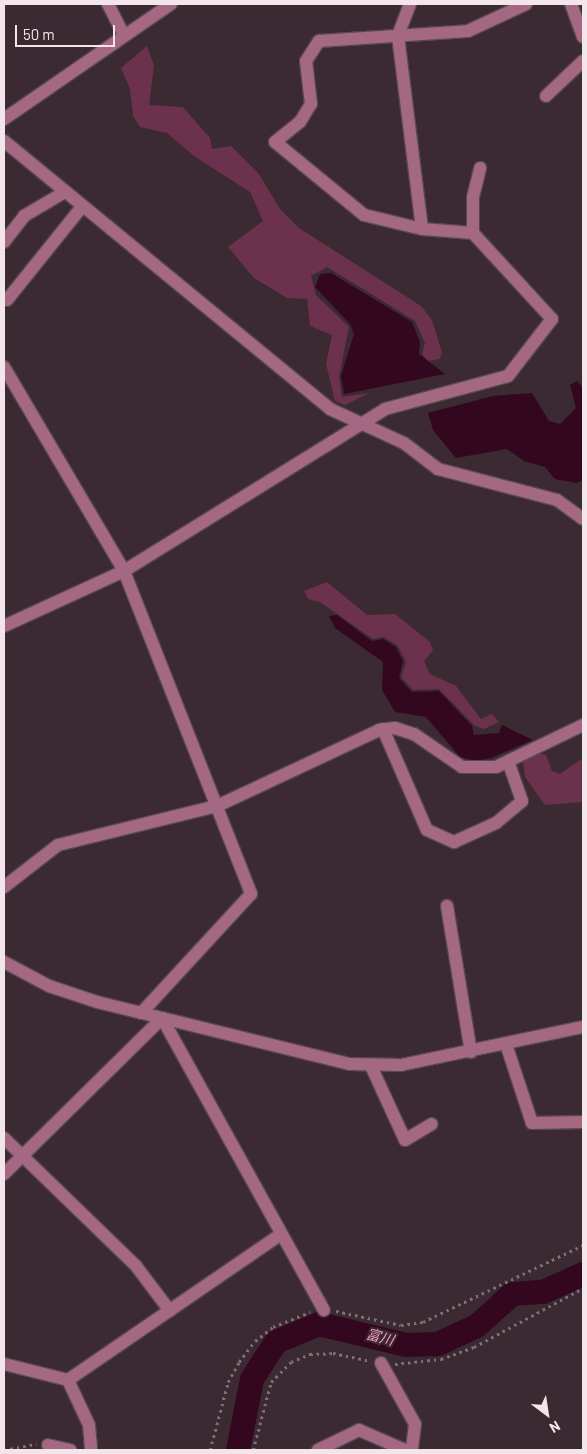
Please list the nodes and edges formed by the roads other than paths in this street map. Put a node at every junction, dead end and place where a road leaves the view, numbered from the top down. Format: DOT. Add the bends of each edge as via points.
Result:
graph roads {
  1 [pos="108,4"];
  2 [pos="171,4"];
  3 [pos="410,4"];
  4 [pos="526,4"];
  5 [pos="571,4"];
  6 [pos="124,34"];
  7 [pos="398,36"];
  8 [pos="583,37"];
  9 [pos="583,61"];
  10 [pos="546,96"];
  11 [pos="4,119"];
  12 [pos="4,142"];
  13 [pos="480,168"];
  14 [pos="63,194"];
  15 [pos="81,208"];
  16 [pos="422,229"];
  17 [pos="472,233"];
  18 [pos="4,242"];
  19 [pos="7,300"];
  20 [pos="4,367"];
  21 [pos="360,422"];
  22 [pos="583,519"];
  23 [pos="124,571"];
  24 [pos="4,626"];
  25 [pos="583,725"];
  26 [pos="383,729"];
  27 [pos="508,762"];
  28 [pos="217,806"];
  29 [pos="4,887"];
  30 [pos="447,906"];
  31 [pos="4,962"];
  32 [pos="141,1013"];
  33 [pos="162,1018"];
  34 [pos="583,1027"];
  35 [pos="506,1044"];
  36 [pos="471,1052"];
  37 [pos="371,1066"];
  38 [pos="583,1122"];
  39 [pos="432,1124"];
  40 [pos="4,1138"];
  41 [pos="25,1158"];
  42 [pos="4,1174"];
  43 [pos="280,1234"];
  44 [pos="324,1310"];
  45 [pos="170,1311"];
  46 [pos="381,1363"];
  47 [pos="4,1364"];
  48 [pos="68,1380"];
  49 [pos="48,1445"];
  50 [pos="70,1450"];
  51 [pos="91,1450"];
  52 [pos="318,1450"];
  53 [pos="406,1450"];
  54 [pos="412,1450"];
  1 -- 6 [label="street"];
  2 -- 6 [label="street"];
  3 -- 7 [label="street"];
  4 -- 7 [label="street" via="468,31"];
  5 -- 8 [label="street"];
  6 -- 11 [label="street"];
  7 -- 16 [label="street"];
  7 -- 16 [label="street" via="319,41 306,61 311,104 300,122 275,142 364,215"];
  9 -- 10 [label="street"];
  12 -- 14 [label="street"];
  13 -- 17 [label="street" via="473,197"];
  14 -- 15 [label="street"];
  14 -- 18 [label="street" via="24,216"];
  15 -- 19 [label="street"];
  15 -- 21 [label="street" via="305,392"];
  16 -- 17 [label="street"];
  17 -- 21 [label="street" via="552,319 508,376 385,409"];
  20 -- 23 [label="street"];
  21 -- 22 [label="street" via="404,444 438,469 557,500"];
  21 -- 23 [label="street"];
  23 -- 24 [label="street"];
  23 -- 28 [label="street"];
  25 -- 27 [label="street"];
  26 -- 27 [label="street" via="414,734 462,768 496,767"];
  26 -- 27 [label="street" via="426,830 454,842 496,824 522,801"];
  26 -- 28 [label="street"];
  28 -- 29 [label="street" via="58,845"];
  28 -- 32 [label="street" via="250,894"];
  30 -- 36 [label="street"];
  31 -- 32 [label="street" via="49,986"];
  32 -- 33 [label="street"];
  33 -- 37 [label="street" via="322,1059"];
  33 -- 41 [label="street"];
  33 -- 43 [label="street"];
  34 -- 35 [label="street"];
  35 -- 36 [label="street"];
  35 -- 38 [label="street" via="532,1123"];
  36 -- 37 [label="street"];
  37 -- 39 [label="street" via="405,1140"];
  40 -- 41 [label="street"];
  41 -- 42 [label="street"];
  41 -- 45 [label="street" via="136,1266"];
  43 -- 44 [label="street"];
  43 -- 45 [label="street"];
  45 -- 48 [label="street"];
  46 -- 54 [label="street" via="415,1424"];
  47 -- 48 [label="street"];
  48 -- 51 [label="street" via="89,1425"];
  49 -- 50 [label="street"];
  52 -- 53 [label="street" via="359,1430"];
}
